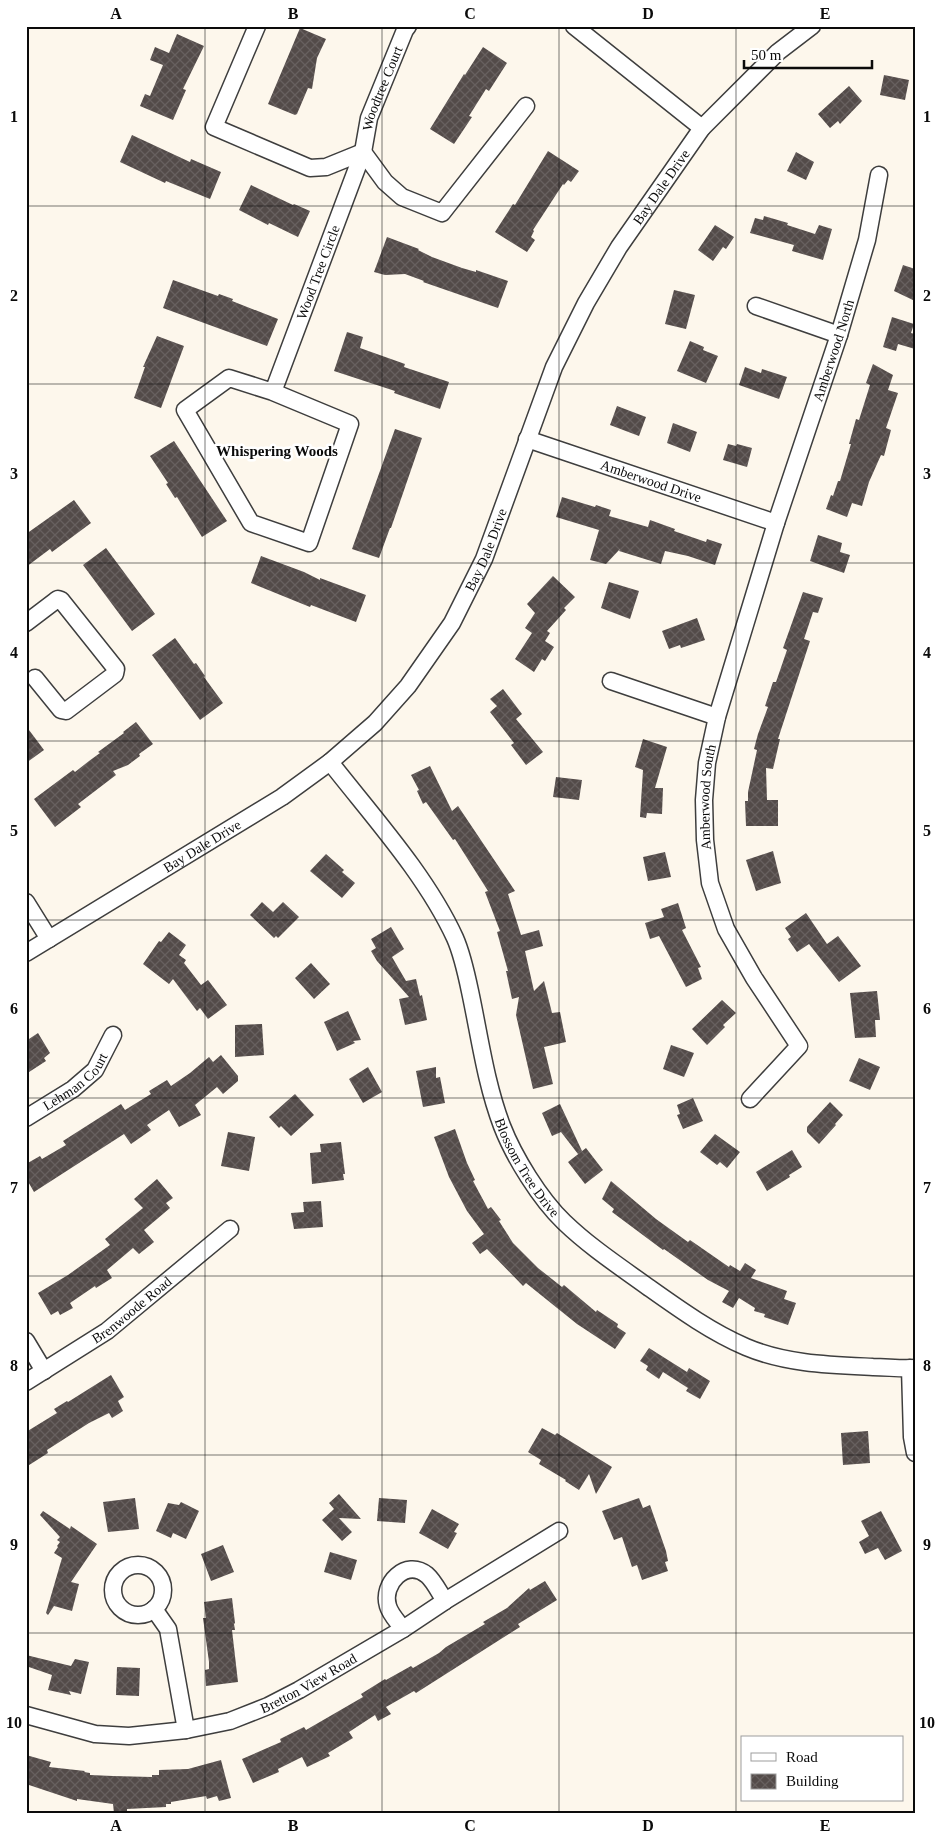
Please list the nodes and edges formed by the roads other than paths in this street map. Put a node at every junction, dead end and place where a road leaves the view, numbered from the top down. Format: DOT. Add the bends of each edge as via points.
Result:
graph roads {
  1 [pos="257,26"];
  2 [pos="408,26"];
  3 [pos="812,26"];
  4 [pos="579,28"];
  5 [pos="526,106"];
  6 [pos="702,128"];
  7 [pos="363,152"];
  8 [pos="879,175"];
  9 [pos="756,306"];
  10 [pos="839,335"];
  11 [pos="273,392"];
  12 [pos="527,439"];
  13 [pos="776,523"];
  14 [pos="26,623"];
  15 [pos="35,678"];
  16 [pos="611,681"];
  17 [pos="717,717"];
  18 [pos="330,762"];
  19 [pos="26,902"];
  20 [pos="49,939"];
  21 [pos="26,953"];
  22 [pos="114,1035"];
  23 [pos="750,1099"];
  24 [pos="26,1118"];
  25 [pos="230,1229"];
  26 [pos="26,1341"];
  27 [pos="912,1368"];
  28 [pos="44,1371"];
  29 [pos="26,1382"];
  30 [pos="915,1453"];
  31 [pos="559,1531"];
  32 [pos="445,1601"];
  33 [pos="154,1610"];
  34 [pos="403,1629"];
  35 [pos="26,1715"];
  36 [pos="186,1730"];
  1 -- 7 [label="street" via="214,127 310,168 326,167"];
  2 -- 7 [label="street, Woodtree Court" via="369,118"];
  3 -- 6 [label="street, Bay Dale Drive" via="778,52"];
  4 -- 6 [label="street"];
  5 -- 7 [label="street" via="442,213 402,197 385,182"];
  6 -- 12 [label="street, Bay Dale Drive" via="619,247 586,303 554,367"];
  7 -- 11 [label="street, Wood Tree Circle"];
  8 -- 10 [label="street, Amberwood North" via="867,240"];
  9 -- 10 [label="street"];
  10 -- 13 [label="street, Amberwood North"];
  11 -- 11 [label="street" via="350,424 309,543 251,523 185,410 229,378"];
  12 -- 13 [label="street, Amberwood Drive"];
  12 -- 18 [label="street, Bay Dale Drive" via="484,558 452,623 408,686 375,723"];
  13 -- 17 [label="street, Amberwood South"];
  14 -- 15 [label="street" via="61,600 116,669 115,674 66,711 61,710"];
  16 -- 17 [label="street"];
  17 -- 23 [label="street, Amberwood South" via="707,763 704,800 710,883 726,929 799,1046"];
  18 -- 20 [label="street, Bay Dale Drive" via="282,796"];
  18 -- 27 [label="street, Blossom Tree Drive" via="421,879 457,941 491,1093 502,1126 516,1156 562,1221 593,1248 675,1306 747,1347 792,1361"];
  19 -- 20 [label="street"];
  20 -- 21 [label="street, Bay Dale Drive"];
  22 -- 24 [label="street, Lehman Court" via="95,1070 73,1089"];
  25 -- 28 [label="street, Brenwoode Road" via="107,1331"];
  26 -- 28 [label="street"];
  27 -- 30 [label="street"];
  28 -- 29 [label="street, Brenwoode Road"];
  31 -- 32 [label="street, Bretton View Road"];
  32 -- 34 [label="street, Bretton View Road"];
  32 -- 34 [label="street" via="425,1573 404,1571 395,1576 386,1595 388,1608"];
  33 -- 36 [label="street" via="168,1629"];
  34 -- 36 [label="street, Bretton View Road" via="268,1706 230,1721"];
  35 -- 36 [label="street, Bretton View Road" via="95,1734 129,1736"];
}
